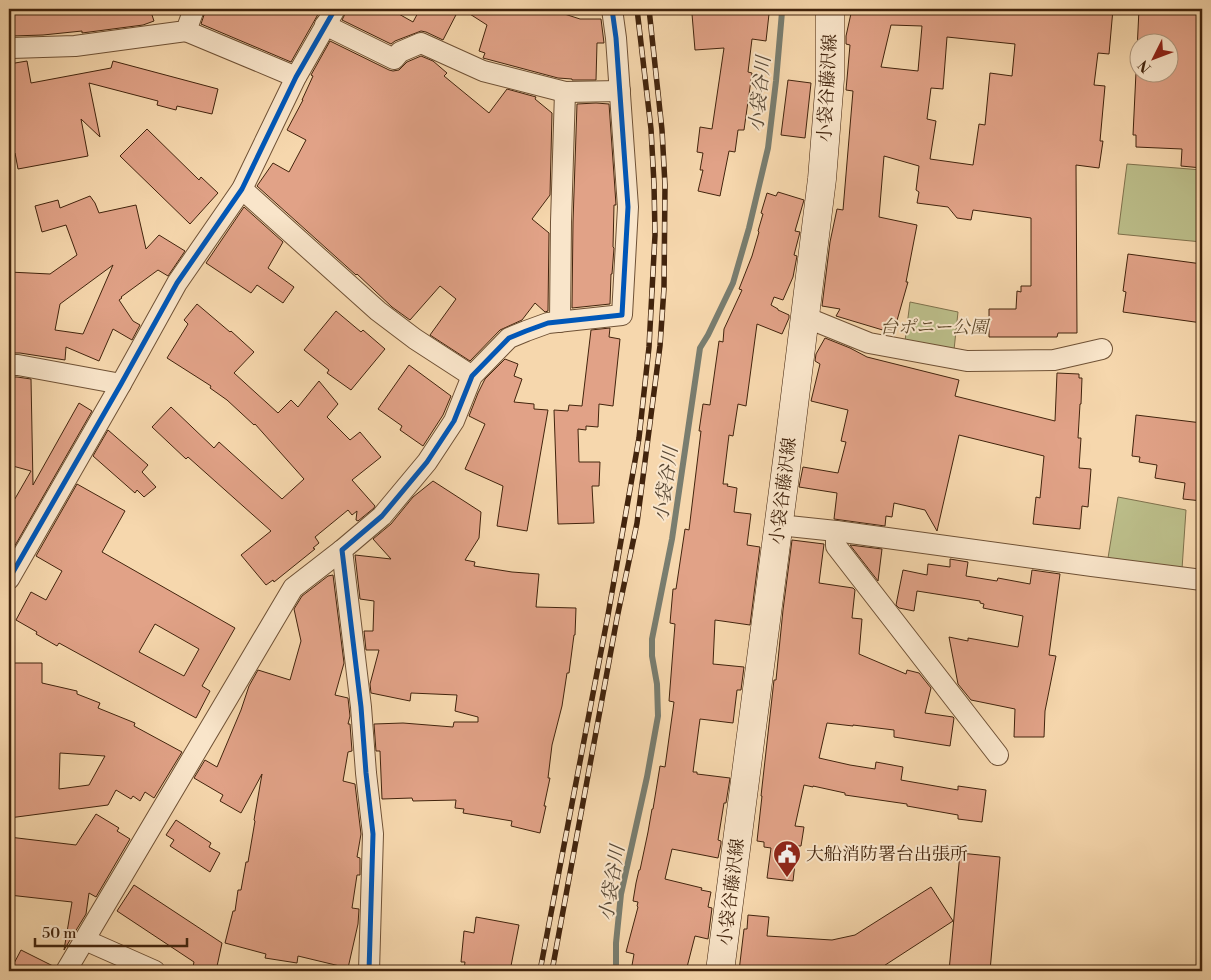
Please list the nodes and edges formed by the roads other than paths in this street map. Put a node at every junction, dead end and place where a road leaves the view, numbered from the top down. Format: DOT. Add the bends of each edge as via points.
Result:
graph roads {
  1 [pos="194,9"];
  2 [pos="612,9"];
  3 [pos="830,9"];
  4 [pos="330,17"];
  5 [pos="186,31"];
  6 [pos="9,49"];
  7 [pos="296,78"];
  8 [pos="620,91"];
  9 [pos="565,92"];
  10 [pos="242,189"];
  11 [pos="805,317"];
  12 [pos="560,322"];
  13 [pos="1102,349"];
  14 [pos="9,365"];
  15 [pos="472,376"];
  16 [pos="121,384"];
  17 [pos="778,525"];
  18 [pos="836,531"];
  19 [pos="342,550"];
  20 [pos="9,580"];
  21 [pos="1202,580"];
  22 [pos="998,755"];
  23 [pos="85,940"];
  24 [pos="66,971"];
  25 [pos="155,971"];
  26 [pos="369,971"];
  27 [pos="720,971"];
  1 -- 5 [label="street"];
  2 -- 8 [label="street"];
  3 -- 11 [label="main road, 小袋谷藤沢線" via="830,79 822,179"];
  4 -- 7 [label="street"];
  4 -- 9 [label="street" via="394,59 400,52 421,43 483,71"];
  5 -- 6 [label="street" via="75,46"];
  5 -- 7 [label="street"];
  7 -- 10 [label="street"];
  8 -- 9 [label="street"];
  8 -- 12 [label="street" via="628,207 622,315"];
  9 -- 12 [label="street"];
  10 -- 15 [label="street" via="378,311"];
  10 -- 16 [label="street" via="177,283"];
  11 -- 13 [label="street" via="869,343 967,361 1054,360"];
  11 -- 17 [label="main road, 小袋谷藤沢線"];
  12 -- 15 [label="street" via="548,323 508,338"];
  14 -- 16 [label="street"];
  15 -- 19 [label="street" via="454,421 427,462 382,516"];
  16 -- 20 [label="street"];
  17 -- 18 [label="street"];
  17 -- 27 [label="main road, 小袋谷藤沢線"];
  18 -- 21 [label="street"];
  18 -- 22 [label="street" via="836,546"];
  19 -- 23 [label="street" via="293,588"];
  19 -- 26 [label="street" via="373,834"];
  23 -- 24 [label="street"];
  23 -- 25 [label="street"];
}
